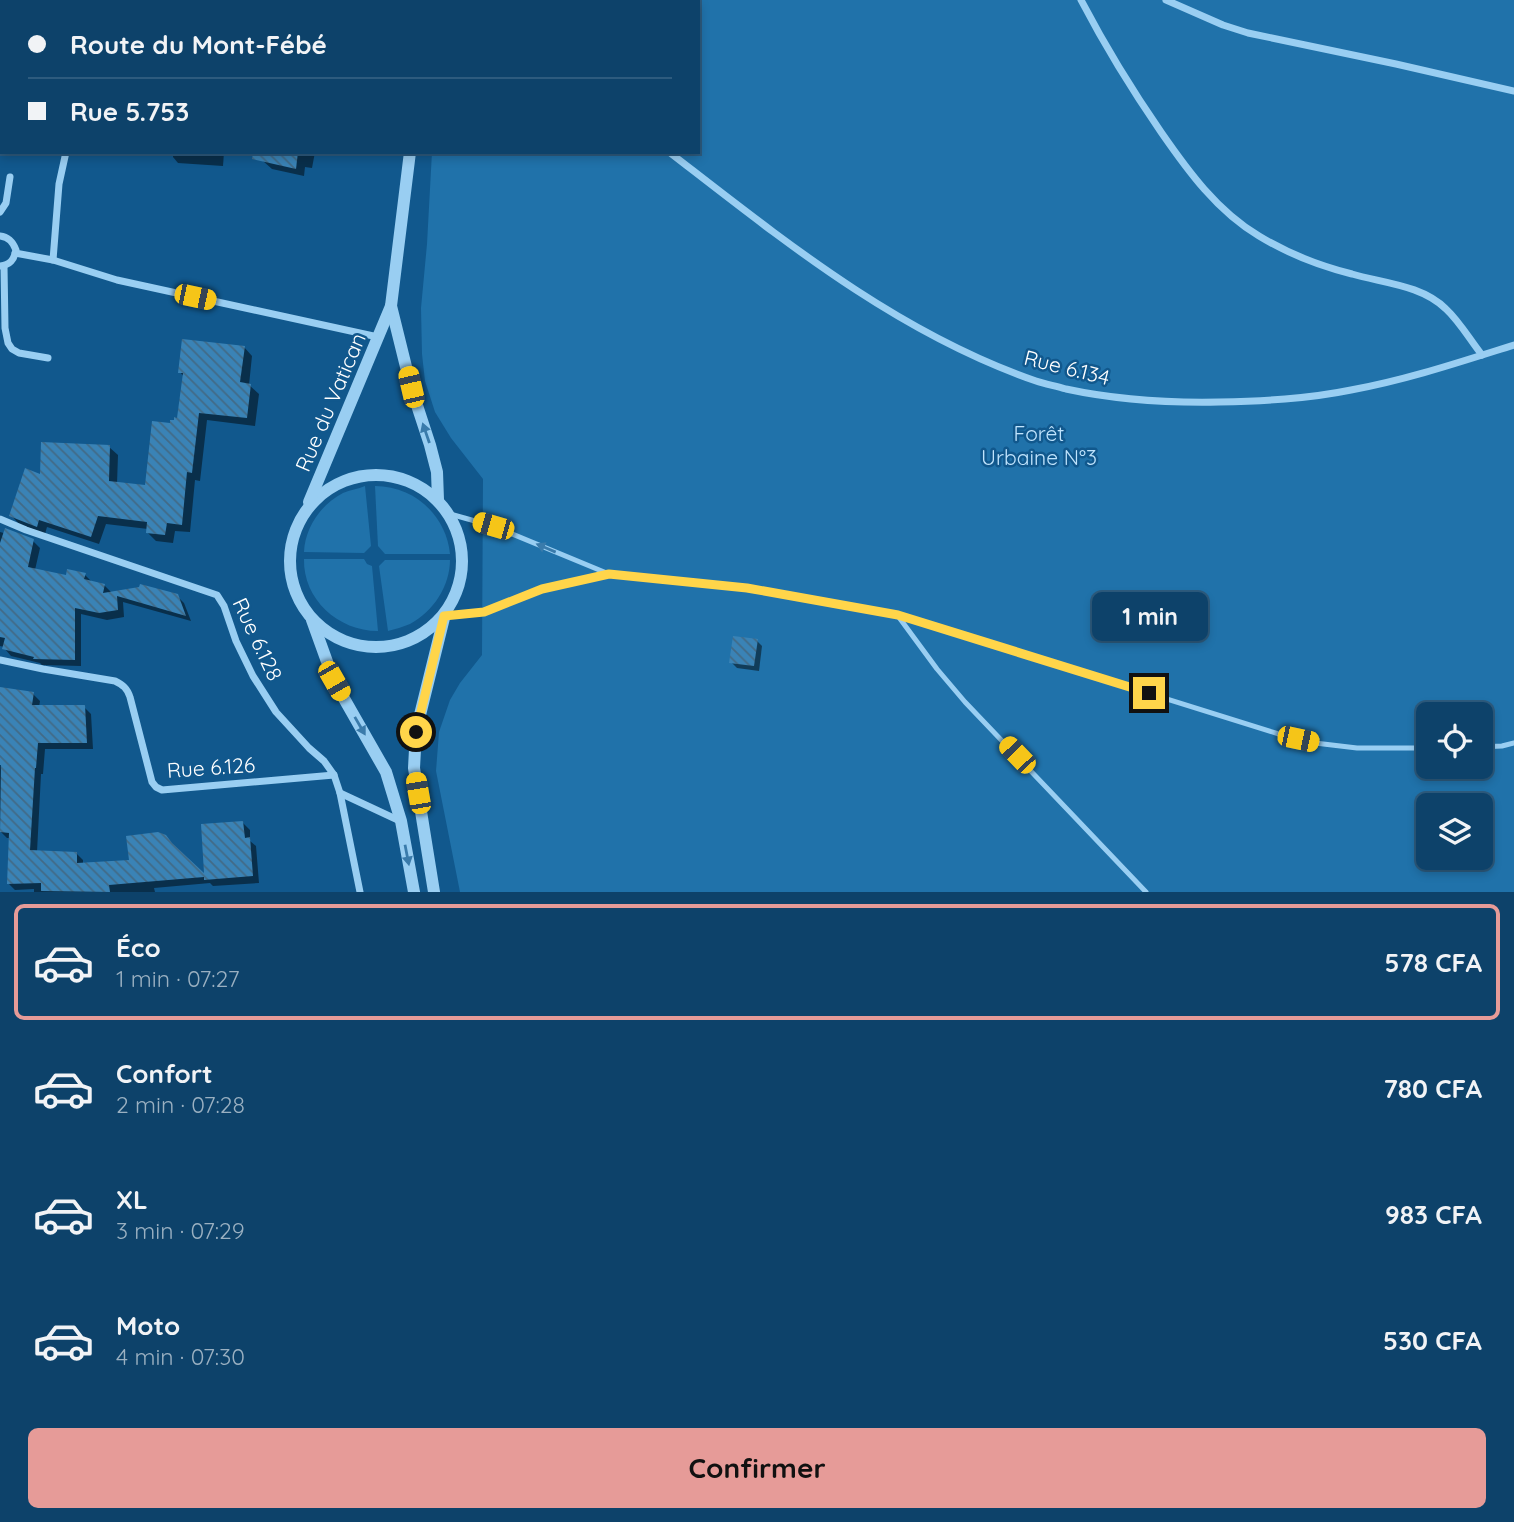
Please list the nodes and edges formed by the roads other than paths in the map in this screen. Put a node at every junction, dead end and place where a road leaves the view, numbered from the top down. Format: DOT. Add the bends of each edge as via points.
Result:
graph roads {
  1 [pos="1081,0"];
  2 [pos="1166,0"];
  3 [pos="1514,91"];
  4 [pos="66,154"];
  5 [pos="410,154"];
  6 [pos="672,154"];
  7 [pos="10,177"];
  8 [pos="0,212"];
  9 [pos="0,236"];
  10 [pos="15,253"];
  11 [pos="52,260"];
  12 [pos="2,266"];
  13 [pos="3,293"];
  14 [pos="391,306"];
  15 [pos="378,337"];
  16 [pos="1514,345"];
  17 [pos="1482,355"];
  18 [pos="48,358"];
  19 [pos="438,500"];
  20 [pos="304,514"];
  21 [pos="450,514"];
  22 [pos="0,519"];
  23 [pos="609,574"];
  24 [pos="898,615"];
  25 [pos="444,616"];
  26 [pos="312,620"];
  27 [pos="0,660"];
  28 [pos="1514,743"];
  29 [pos="1493,745"];
  30 [pos="1416,748"];
  31 [pos="334,775"];
  32 [pos="340,793"];
  33 [pos="401,821"];
  34 [pos="360,892"];
  35 [pos="414,892"];
  36 [pos="435,892"];
  37 [pos="1146,892"];
  1 -- 17 [label="street" via="1137,97 1188,171 1224,211 1258,236 1306,260 1426,294 1446,308"];
  2 -- 3 [label="street" via="1248,33"];
  4 -- 11 [label="street"];
  5 -- 14 [label="street"];
  6 -- 17 [label="street, Rue 6.134" via="802,254 875,303 969,354 1037,382 1099,396 1171,403 1265,401 1349,391"];
  7 -- 8 [label="street"];
  9 -- 10 [label="street" via="11,240"];
  10 -- 11 [label="street"];
  10 -- 12 [label="street" via="12,261"];
  11 -- 15 [label="street" via="117,280"];
  12 -- 13 [label="street"];
  13 -- 18 [label="street" via="5,328 12,349"];
  14 -- 15 [label="street, Rue du Vatican"];
  19 -- 14 [label="street, one-way" via="437,472"];
  15 -- 20 [label="street, Rue du Vatican"];
  16 -- 17 [label="street, Rue 6.134"];
  19 -- 20 [label="street" via="407,480 369,475 344,481 321,494"];
  19 -- 21 [label="street"];
  20 -- 26 [label="street" via="289,556 291,579"];
  23 -- 21 [label="lane, one-way" via="493,526"];
  21 -- 25 [label="street" via="464,558 459,589"];
  22 -- 31 [label="street, Rue 6.128" via="217,595 253,676 276,712"];
  23 -- 24 [label="lane" via="747,588"];
  23 -- 25 [label="lane" via="542,589 484,612"];
  24 -- 30 [label="lane" via="1282,735 1357,748"];
  24 -- 37 [label="lane" via="965,702"];
  25 -- 26 [label="street" via="411,641 384,648 358,646 332,636"];
  25 -- 36 [label="street" via="416,732 414,768"];
  26 -- 33 [label="street, one-way" via="334,681 386,772"];
  27 -- 31 [label="street, Rue 6.126" via="124,685 152,782 162,790"];
  28 -- 29 [label="lane"];
  31 -- 32 [label="street, Rue 6.128"];
  32 -- 33 [label="street"];
  32 -- 34 [label="street, Rue 6.128"];
  33 -- 35 [label="street, one-way"];
}
